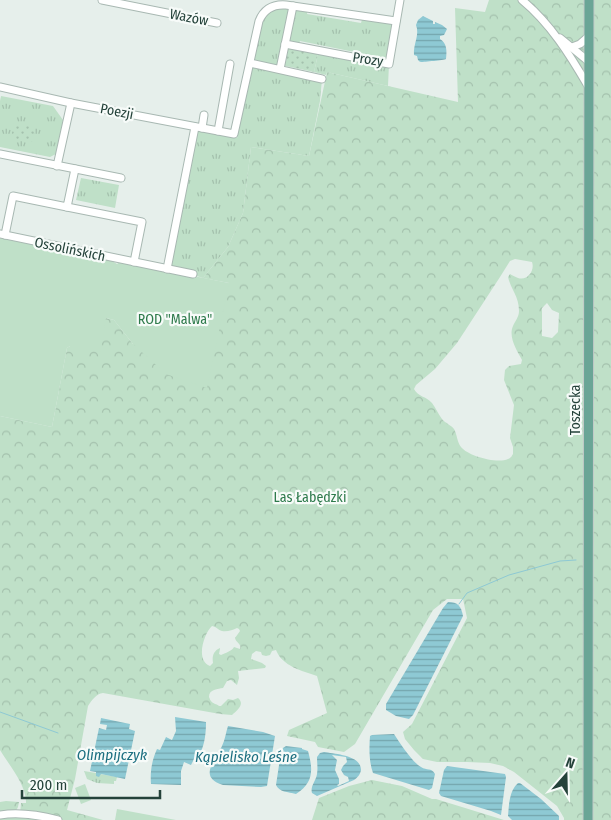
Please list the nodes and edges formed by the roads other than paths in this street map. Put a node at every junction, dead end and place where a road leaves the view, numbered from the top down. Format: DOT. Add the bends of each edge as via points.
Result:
graph roads {
  1 [pos="102,0"];
  2 [pos="400,0"];
  3 [pos="522,0"];
  4 [pos="589,0"];
  5 [pos="293,6"];
  6 [pos="396,21"];
  7 [pos="217,23"];
  8 [pos="556,35"];
  9 [pos="588,37"];
  10 [pos="285,44"];
  11 [pos="572,47"];
  12 [pos="573,60"];
  13 [pos="588,61"];
  14 [pos="230,64"];
  15 [pos="250,64"];
  16 [pos="280,70"];
  17 [pos="322,79"];
  18 [pos="589,86"];
  19 [pos="0,87"];
  20 [pos="71,103"];
  21 [pos="204,115"];
  22 [pos="198,127"];
  23 [pos="218,131"];
  24 [pos="0,154"];
  25 [pos="57,166"];
  26 [pos="75,169"];
  27 [pos="121,178"];
  28 [pos="67,207"];
  29 [pos="2,235"];
  30 [pos="134,262"];
  31 [pos="167,269"];
  32 [pos="192,274"];
  33 [pos="0,815"];
  34 [pos="58,820"];
  35 [pos="588,820"];
  1 -- 7 [label="street, Wazów"];
  2 -- 6 [label="street, Prozy"];
  3 -- 8 [label="street"];
  4 -- 9 [label="main road, Toszecka"];
  5 -- 6 [label="street"];
  5 -- 10 [label="street"];
  5 -- 15 [label="street" via="279,4 262,15"];
  6 -- 10 [label="street, Prozy" via="389,64"];
  8 -- 11 [label="street"];
  8 -- 12 [label="street"];
  9 -- 11 [label="street"];
  9 -- 13 [label="main road, Toszecka"];
  10 -- 16 [label="street"];
  11 -- 13 [label="street"];
  12 -- 13 [label="street"];
  12 -- 18 [label="street"];
  13 -- 18 [label="main road, Toszecka"];
  14 -- 23 [label="street"];
  15 -- 16 [label="street"];
  15 -- 23 [label="street, Poezji" via="234,134"];
  16 -- 17 [label="street"];
  18 -- 35 [label="main road, Toszecka"];
  19 -- 20 [label="street, Poezji"];
  20 -- 22 [label="street, Poezji"];
  20 -- 25 [label="street"];
  21 -- 22 [label="street"];
  22 -- 23 [label="street, Poezji"];
  22 -- 31 [label="street"];
  24 -- 25 [label="street"];
  25 -- 26 [label="street"];
  26 -- 27 [label="street"];
  26 -- 28 [label="street"];
  28 -- 29 [label="street, Ossolińskich" via="13,196"];
  28 -- 30 [label="street, Ossolińskich" via="142,222"];
  29 -- 30 [label="street, Ossolińskich"];
  30 -- 31 [label="street, Ossolińskich"];
  31 -- 32 [label="street, Ossolińskich"];
  33 -- 34 [label="street" via="33,815"];
}
